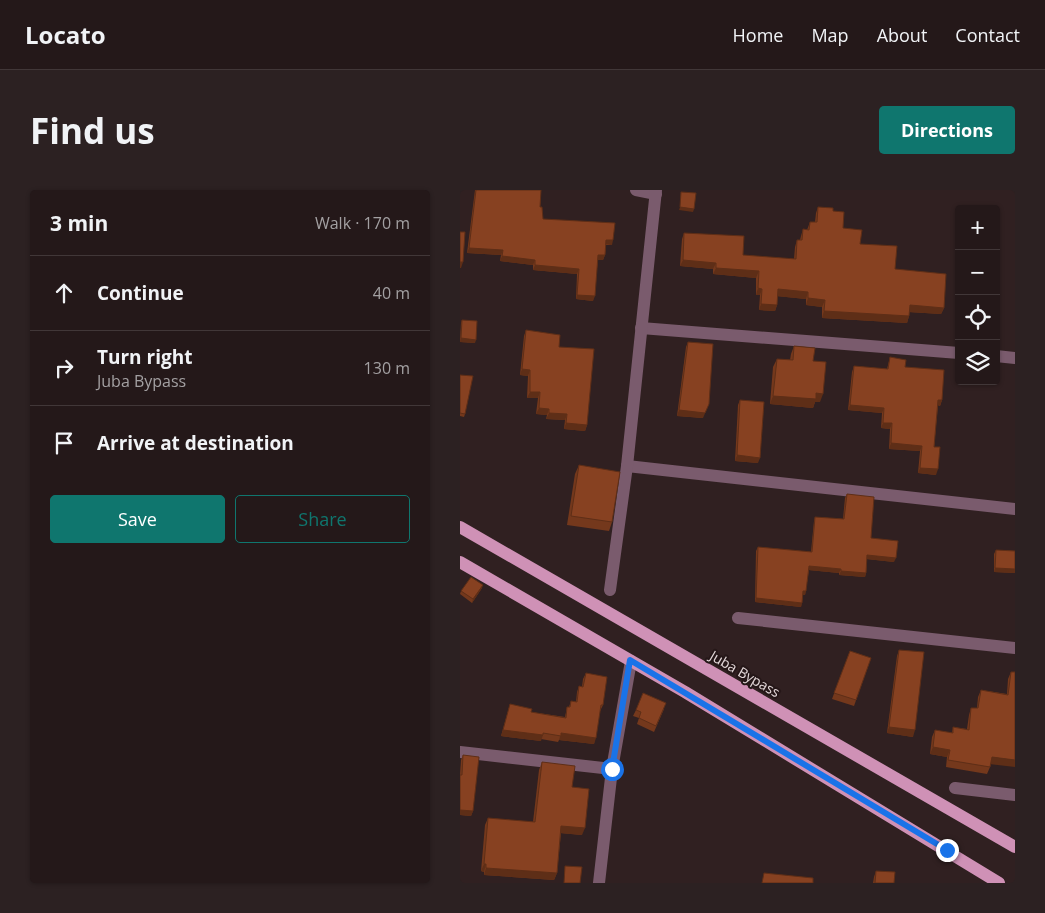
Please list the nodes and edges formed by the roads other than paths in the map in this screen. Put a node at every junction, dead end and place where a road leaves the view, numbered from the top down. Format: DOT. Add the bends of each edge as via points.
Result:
graph roads {
  1 [pos="636,190"];
  2 [pos="656,192"];
  3 [pos="641,328"];
  4 [pos="955,353"];
  5 [pos="1000,356"];
  6 [pos="1015,358"];
  7 [pos="627,466"];
  8 [pos="1015,509"];
  9 [pos="460,527"];
  10 [pos="460,562"];
  11 [pos="610,590"];
  12 [pos="738,618"];
  13 [pos="1015,648"];
  14 [pos="630,660"];
  15 [pos="460,752"];
  16 [pos="612,769"];
  17 [pos="955,788"];
  18 [pos="1015,795"];
  19 [pos="1015,847"];
  20 [pos="599,883"];
  21 [pos="999,883"];
  1 -- 2 [label="street"];
  2 -- 3 [label="street"];
  3 -- 4 [label="street"];
  3 -- 7 [label="street"];
  5 -- 6 [label="street"];
  7 -- 8 [label="street"];
  7 -- 11 [label="street"];
  9 -- 19 [label="main road, Juba Bypass"];
  10 -- 14 [label="main road"];
  12 -- 13 [label="street"];
  14 -- 16 [label="street"];
  14 -- 21 [label="main road"];
  15 -- 16 [label="street"];
  16 -- 20 [label="street"];
  17 -- 18 [label="street"];
}
